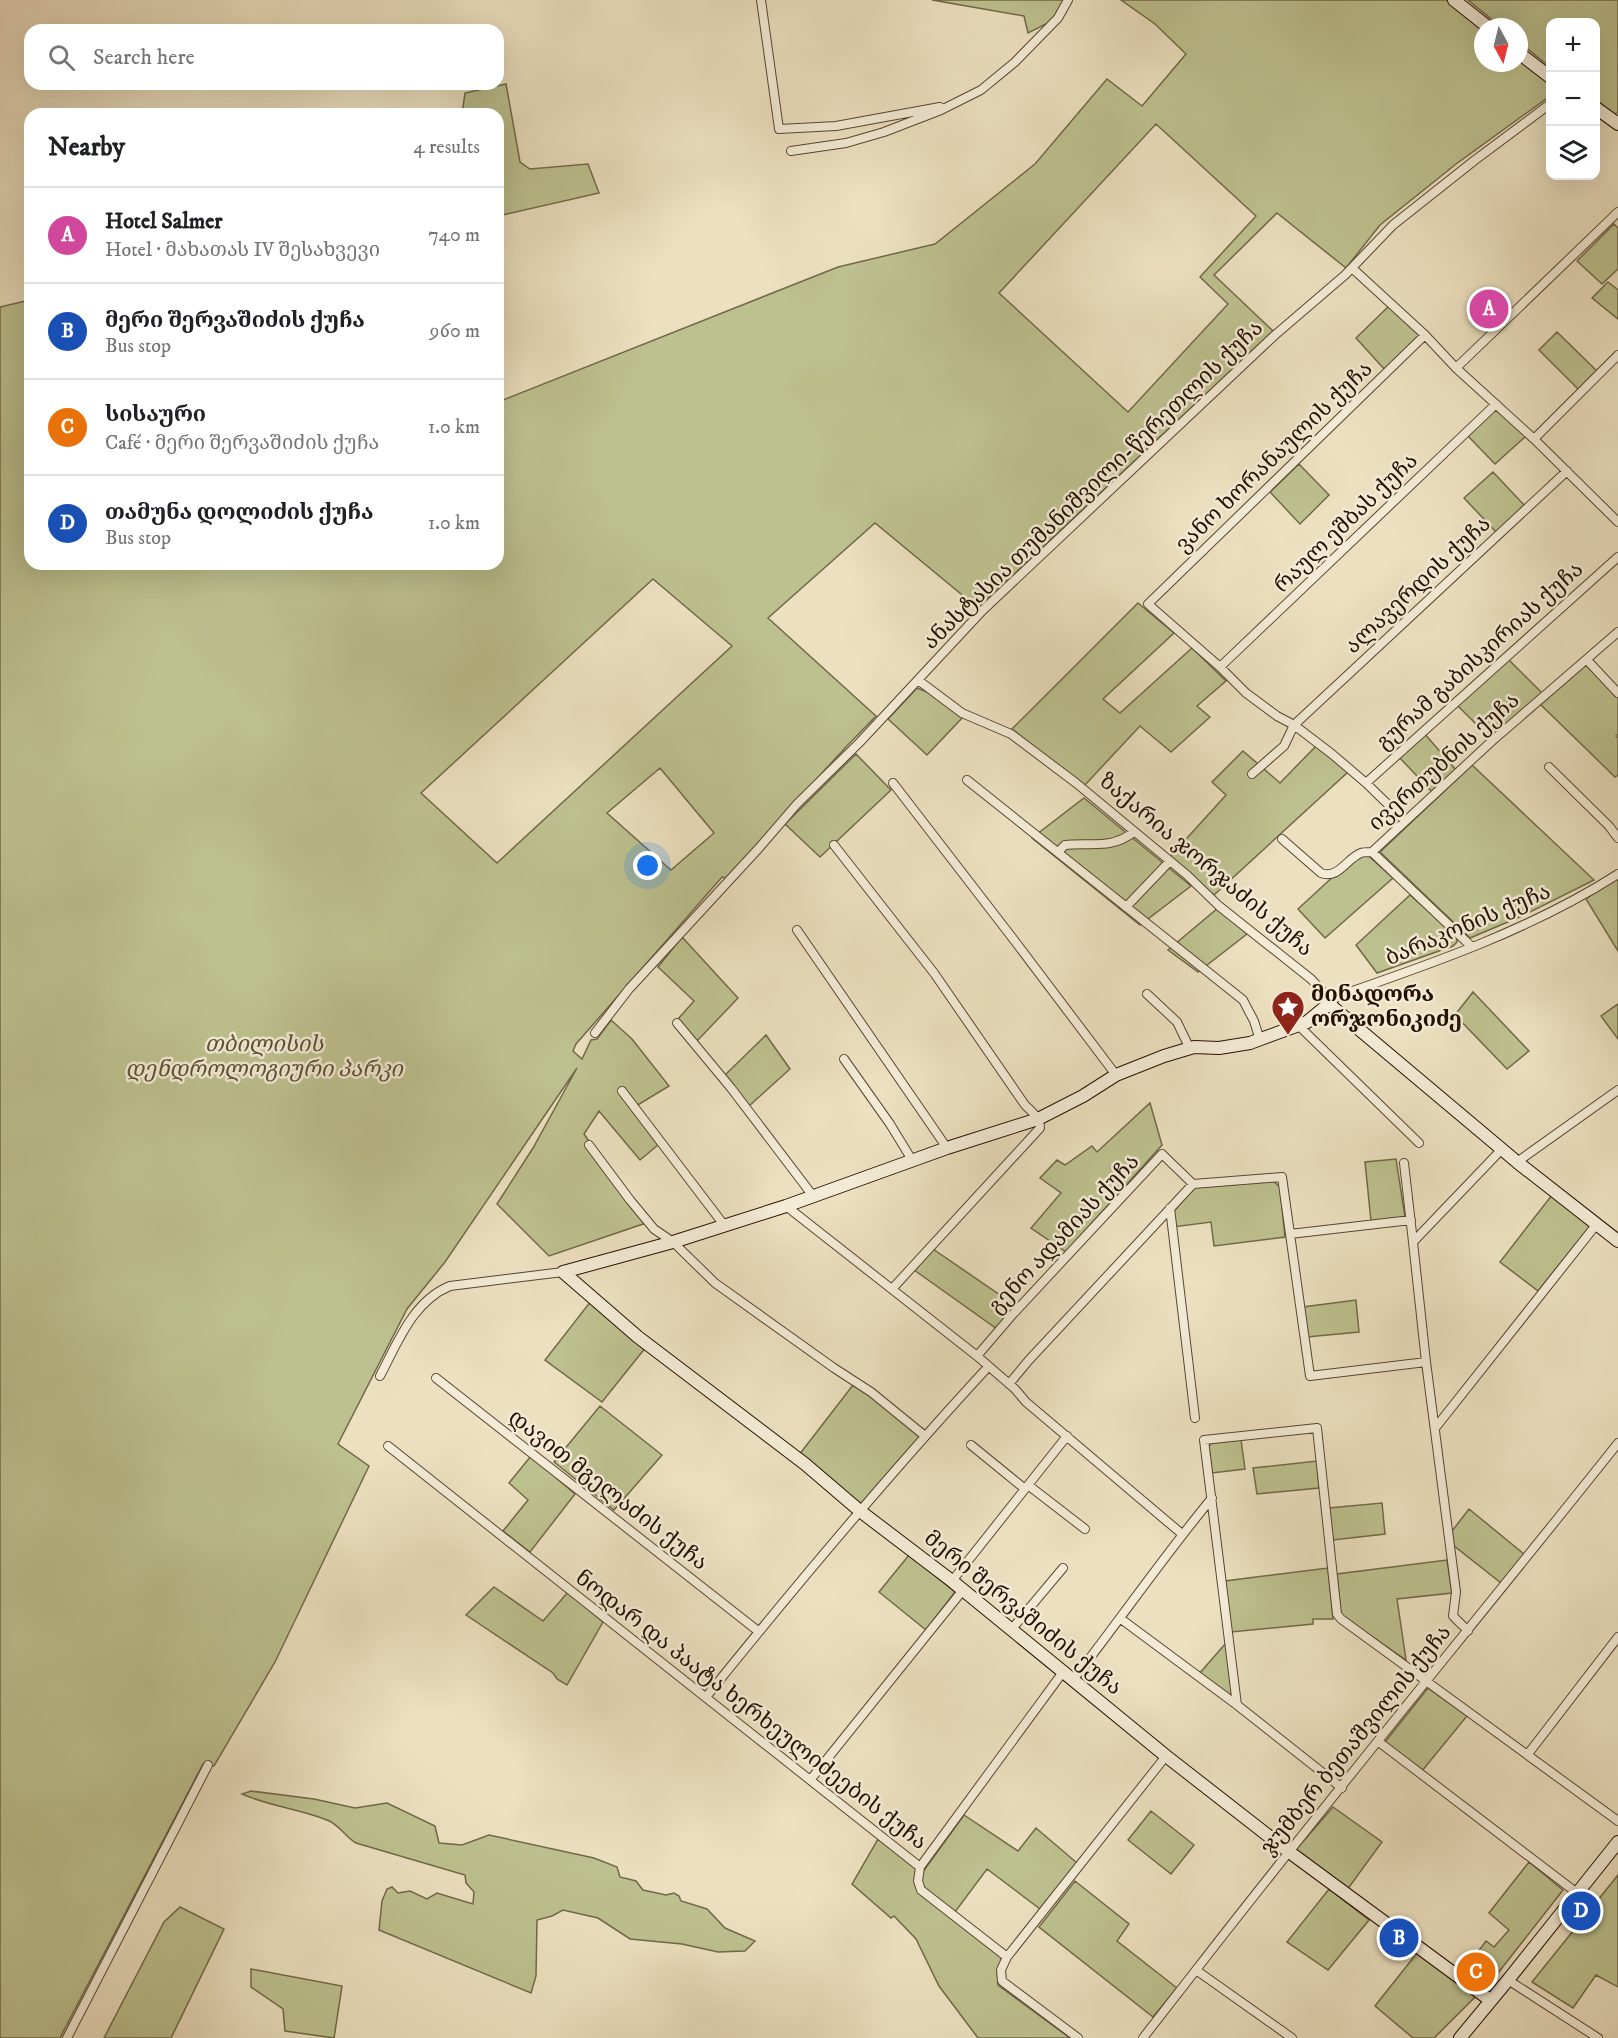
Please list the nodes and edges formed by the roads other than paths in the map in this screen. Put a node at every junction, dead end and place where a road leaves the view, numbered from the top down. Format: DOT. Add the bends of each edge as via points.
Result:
graph roads {
  1 [pos="761,0"];
  2 [pos="1068,0"];
  3 [pos="1454,0"];
  4 [pos="1477,18"];
  5 [pos="1528,60"];
  6 [pos="1546,73"];
  7 [pos="950,105"];
  8 [pos="1618,107"];
  9 [pos="1546,108"];
  10 [pos="1600,111"];
  11 [pos="1607,116"];
  12 [pos="1618,124"];
  13 [pos="791,151"];
  14 [pos="1618,212"];
  15 [pos="1352,267"];
  16 [pos="1425,335"];
  17 [pos="1618,355"];
  18 [pos="1456,368"];
  19 [pos="1496,404"];
  20 [pos="1534,440"];
  21 [pos="1567,471"];
  22 [pos="1618,522"];
  23 [pos="1618,556"];
  24 [pos="1618,632"];
  25 [pos="1587,660"];
  26 [pos="1220,667"];
  27 [pos="918,680"];
  28 [pos="1618,693"];
  29 [pos="1294,725"];
  30 [pos="1549,767"];
  31 [pos="1251,774"];
  32 [pos="967,780"];
  33 [pos="893,783"];
  34 [pos="1366,783"];
  35 [pos="1405,821"];
  36 [pos="1134,832"];
  37 [pos="1618,838"];
  38 [pos="1282,839"];
  39 [pos="834,845"];
  40 [pos="1058,852"];
  41 [pos="1372,852"];
  42 [pos="1169,862"];
  43 [pos="1618,874"];
  44 [pos="1126,907"];
  45 [pos="797,930"];
  46 [pos="1472,947"];
  47 [pos="1147,994"];
  48 [pos="1329,1004"];
  49 [pos="677,1023"];
  50 [pos="1299,1026"];
  51 [pos="595,1033"];
  52 [pos="1260,1040"];
  53 [pos="1190,1049"];
  54 [pos="844,1059"];
  55 [pos="1116,1075"];
  56 [pos="1618,1090"];
  57 [pos="622,1091"];
  58 [pos="1038,1119"];
  59 [pos="1419,1143"];
  60 [pos="589,1145"];
  61 [pos="947,1148"];
  62 [pos="1502,1149"];
  63 [pos="912,1160"];
  64 [pos="1517,1162"];
  65 [pos="1404,1163"];
  66 [pos="1193,1184"];
  67 [pos="813,1196"];
  68 [pos="786,1206"];
  69 [pos="1170,1208"];
  70 [pos="1411,1220"];
  71 [pos="724,1225"];
  72 [pos="1596,1225"];
  73 [pos="1290,1234"];
  74 [pos="1618,1241"];
  75 [pos="673,1242"];
  76 [pos="1413,1242"];
  77 [pos="563,1272"];
  78 [pos="892,1289"];
  79 [pos="977,1356"];
  80 [pos="1426,1362"];
  81 [pos="988,1367"];
  82 [pos="380,1376"];
  83 [pos="436,1378"];
  84 [pos="1010,1384"];
  85 [pos="1195,1418"];
  86 [pos="1436,1427"];
  87 [pos="925,1436"];
  88 [pos="1067,1436"];
  89 [pos="1618,1443"];
  90 [pos="970,1445"];
  91 [pos="388,1446"];
  92 [pos="1026,1487"];
  93 [pos="1212,1498"];
  94 [pos="860,1511"];
  95 [pos="1085,1529"];
  96 [pos="1182,1534"];
  97 [pos="1063,1568"];
  98 [pos="952,1581"];
  99 [pos="963,1590"];
  100 [pos="1121,1619"];
  101 [pos="1011,1630"];
  102 [pos="758,1631"];
  103 [pos="1468,1631"];
  104 [pos="1618,1637"];
  105 [pos="1062,1672"];
  106 [pos="1073,1680"];
  107 [pos="1426,1682"];
  108 [pos="706,1697"];
  109 [pos="1237,1705"];
  110 [pos="1379,1742"];
  111 [pos="1528,1754"];
  112 [pos="1166,1756"];
  113 [pos="208,1765"];
  114 [pos="811,1779"];
  115 [pos="1342,1788"];
  116 [pos="1618,1821"];
  117 [pos="1618,1842"];
  118 [pos="1288,1851"];
  119 [pos="920,1867"];
  120 [pos="1577,1893"];
  121 [pos="1007,1957"];
  122 [pos="1196,1970"];
  123 [pos="1508,1980"];
  124 [pos="1490,2000"];
  125 [pos="1480,2013"];
  126 [pos="67,2038"];
  127 [pos="1078,2038"];
  128 [pos="1143,2038"];
  129 [pos="1292,2038"];
  130 [pos="1451,2038"];
  131 [pos="1460,2038"];
  132 [pos="1598,2038"];
  1 -- 7 [label="street" via="779,129 836,126"];
  2 -- 7 [label="street" via="1058,18 1009,68 981,90"];
  3 -- 4 [label="street"];
  5 -- 6 [label="street"];
  7 -- 13 [label="street" via="884,132"];
  8 -- 11 [label="street"];
  9 -- 15 [label="street, ანასტასია თუმანიშვილი-წერეთლის ქუჩა" via="1394,225"];
  10 -- 11 [label="street"];
  11 -- 12 [label="street"];
  14 -- 18 [label="street"];
  15 -- 16 [label="street"];
  15 -- 27 [label="street, ანასტასია თუმანიშვილი-წერეთლის ქუჩა" via="982,611"];
  16 -- 18 [label="street"];
  16 -- 26 [label="street, ვანო ხორანაულის ქუჩა" via="1148,604"];
  17 -- 20 [label="street"];
  18 -- 19 [label="street"];
  19 -- 20 [label="street"];
  19 -- 26 [label="street, რაულ ეშბას ქუჩა"];
  20 -- 21 [label="street"];
  21 -- 22 [label="street"];
  21 -- 29 [label="street, ალავერდის ქუჩა"];
  23 -- 34 [label="street, გურამ გაბისკირიას ქუჩა"];
  24 -- 25 [label="street, ივერთუბნის ქუჩა"];
  25 -- 28 [label="street"];
  25 -- 35 [label="street, ივერთუბნის ქუჩა"];
  26 -- 29 [label="street" via="1246,693"];
  27 -- 36 [label="street, ზაქარია ჯორჯაძის ქუჩა" via="962,713 1011,735"];
  27 -- 51 [label="street, ანასტასია თუმანიშვილი-წერეთლის ქუჩა" via="707,902"];
  29 -- 31 [label="street, ალავერდის ქუჩა" via="1284,746"];
  29 -- 34 [label="street"];
  30 -- 37 [label="street"];
  32 -- 40 [label="street"];
  33 -- 55 [label="street"];
  34 -- 35 [label="street"];
  35 -- 41 [label="street, ივერთუბნის ქუჩა"];
  36 -- 40 [label="street" via="1108,845 1065,845"];
  36 -- 42 [label="street, ზაქარია ჯორჯაძის ქუჩა"];
  38 -- 41 [label="street" via="1326,875 1362,852"];
  39 -- 58 [label="street" via="934,973"];
  40 -- 44 [label="street"];
  41 -- 46 [label="street, ივერთუბნის ქუჩა"];
  42 -- 44 [label="street"];
  42 -- 48 [label="street, ზაქარია ჯორჯაძის ქუჩა" via="1311,980"];
  43 -- 46 [label="street, ბარაკონის ქუჩა" via="1593,890"];
  44 -- 52 [label="street" via="1243,1000"];
  45 -- 61 [label="street"];
  46 -- 48 [label="street, ბარაკონის ქუჩა" via="1338,996"];
  47 -- 53 [label="street" via="1177,1022"];
  48 -- 50 [label="street"];
  48 -- 62 [label="street, ზაქარია ჯორჯაძის ქუჩა"];
  49 -- 67 [label="street"];
  50 -- 52 [label="street"];
  50 -- 59 [label="street"];
  52 -- 53 [label="street"];
  53 -- 55 [label="street"];
  54 -- 63 [label="street"];
  55 -- 58 [label="street"];
  56 -- 64 [label="street"];
  57 -- 71 [label="street"];
  58 -- 61 [label="street"];
  58 -- 78 [label="street" via="1040,1128"];
  60 -- 75 [label="street" via="654,1229"];
  61 -- 63 [label="street"];
  62 -- 64 [label="street, ზაქარია ჯორჯაძის ქუჩა"];
  62 -- 76 [label="street"];
  63 -- 67 [label="street"];
  64 -- 72 [label="street, ზაქარია ჯორჯაძის ქუჩა"];
  65 -- 70 [label="street"];
  66 -- 69 [label="street"];
  66 -- 73 [label="street" via="1282,1177"];
  66 -- 79 [label="street, გენო ადამიას ქუჩა" via="1162,1154"];
  67 -- 68 [label="street"];
  68 -- 71 [label="street"];
  68 -- 78 [label="street"];
  69 -- 84 [label="street"];
  69 -- 85 [label="street"];
  70 -- 73 [label="street"];
  70 -- 76 [label="street"];
  71 -- 75 [label="street"];
  72 -- 74 [label="street, ზაქარია ჯორჯაძის ქუჩა"];
  72 -- 86 [label="street"];
  73 -- 80 [label="street" via="1310,1376"];
  75 -- 77 [label="street"];
  75 -- 87 [label="street" via="715,1283 871,1392"];
  76 -- 80 [label="street"];
  77 -- 82 [label="street" via="450,1286 435,1292 412,1317"];
  77 -- 94 [label="street, მერი შერვაშიძის ქუჩა" via="638,1337 805,1464"];
  78 -- 79 [label="street"];
  79 -- 81 [label="street"];
  80 -- 86 [label="street"];
  81 -- 84 [label="street"];
  81 -- 87 [label="street"];
  83 -- 102 [label="street, დავით მგელაძის ქუჩა"];
  84 -- 88 [label="street"];
  86 -- 103 [label="street" via="1456,1592 1453,1617"];
  87 -- 94 [label="street"];
  88 -- 92 [label="street"];
  88 -- 96 [label="street"];
  89 -- 103 [label="street, ჯუმბერ ბეთაშვილის ქუჩა"];
  90 -- 92 [label="street"];
  91 -- 108 [label="street, ნოდარ და პაატა ხერხეულიძეების ქუჩა"];
  92 -- 95 [label="street"];
  92 -- 98 [label="street"];
  93 -- 96 [label="street"];
  93 -- 107 [label="street" via="1204,1440 1317,1428 1337,1614"];
  93 -- 109 [label="street"];
  94 -- 98 [label="street, მერი შერვაშიძის ქუჩა"];
  94 -- 102 [label="street"];
  96 -- 100 [label="street"];
  97 -- 101 [label="street"];
  98 -- 99 [label="street, მერი შერვაშიძის ქუჩა"];
  99 -- 101 [label="street, მერი შერვაშიძის ქუჩა"];
  99 -- 114 [label="street"];
  100 -- 106 [label="street"];
  100 -- 109 [label="street"];
  101 -- 105 [label="street, მერი შერვაშიძის ქუჩა"];
  102 -- 108 [label="street"];
  103 -- 107 [label="street, ჯუმბერ ბეთაშვილის ქუჩა"];
  104 -- 111 [label="street"];
  105 -- 106 [label="street, მერი შერვაშიძის ქუჩა"];
  105 -- 119 [label="street"];
  106 -- 112 [label="street, მერი შერვაშიძის ქუჩა"];
  107 -- 110 [label="street, ჯუმბერ ბეთაშვილის ქუჩა"];
  107 -- 111 [label="street"];
  108 -- 114 [label="street, ნოდარ და პაატა ხერხეულიძეების ქუჩა"];
  109 -- 115 [label="street"];
  110 -- 115 [label="street, ჯუმბერ ბეთაშვილის ქუჩა"];
  110 -- 120 [label="street"];
  111 -- 116 [label="street"];
  112 -- 118 [label="street, მერი შერვაშიძის ქუჩა"];
  112 -- 121 [label="street"];
  113 -- 126 [label="street"];
  114 -- 119 [label="street, ნოდარ და პაატა ხერხეულიძეების ქუჩა"];
  115 -- 118 [label="street, ჯუმბერ ბეთაშვილის ქუჩა"];
  117 -- 120 [label="street"];
  118 -- 122 [label="street, ჯუმბერ ბეთაშვილის ქუჩა"];
  118 -- 124 [label="street, მერი შერვაშიძის ქუჩა"];
  119 -- 121 [label="street, ნოდარ და პაატა ხერხეულიძეების ქუჩა" via="921,1890"];
  120 -- 123 [label="street"];
  121 -- 127 [label="street" via="1001,1970 1002,1981"];
  122 -- 128 [label="street"];
  122 -- 129 [label="street"];
  123 -- 124 [label="street"];
  123 -- 132 [label="street"];
  124 -- 125 [label="street"];
  125 -- 130 [label="street"];
  125 -- 131 [label="street"];
}
